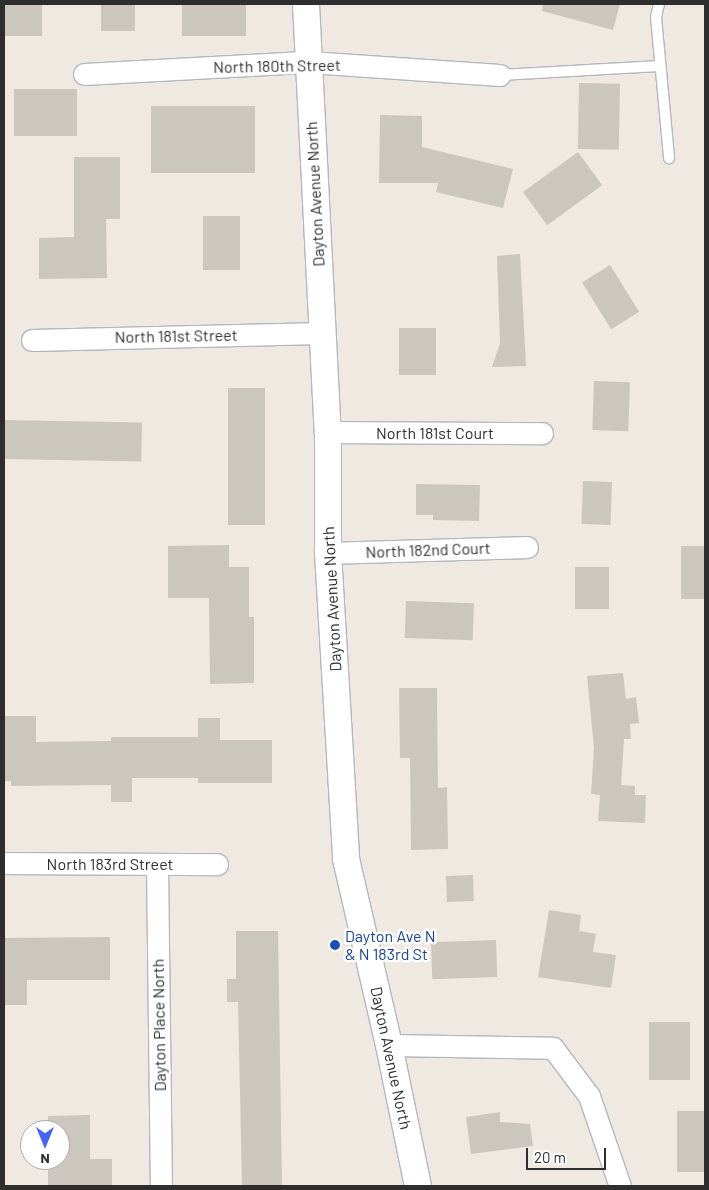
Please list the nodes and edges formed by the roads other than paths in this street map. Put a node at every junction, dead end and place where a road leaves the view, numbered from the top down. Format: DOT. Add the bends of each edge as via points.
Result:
graph roads {
  1 [pos="306,4"];
  2 [pos="659,4"];
  3 [pos="309,62"];
  4 [pos="660,66"];
  5 [pos="84,74"];
  6 [pos="500,75"];
  7 [pos="669,158"];
  8 [pos="321,333"];
  9 [pos="32,340"];
  10 [pos="328,432"];
  11 [pos="542,434"];
  12 [pos="527,547"];
  13 [pos="328,553"];
  14 [pos="4,863"];
  15 [pos="157,864"];
  16 [pos="216,864"];
  17 [pos="389,1045"];
  18 [pos="161,1186"];
  19 [pos="418,1186"];
  20 [pos="620,1186"];
  1 -- 3 [label="street, Dayton Avenue North"];
  2 -- 4 [label="lane" via="656,17"];
  3 -- 5 [label="street, North 180th Street"];
  3 -- 6 [label="street, North 180th Street"];
  3 -- 8 [label="street, Dayton Avenue North"];
  4 -- 6 [label="lane"];
  4 -- 7 [label="lane"];
  8 -- 9 [label="street, North 181st Street"];
  8 -- 10 [label="street, Dayton Avenue North"];
  10 -- 11 [label="street, North 181st Court"];
  10 -- 13 [label="street, Dayton Avenue North"];
  12 -- 13 [label="street, North 182nd Court"];
  13 -- 17 [label="street, Dayton Avenue North" via="346,859"];
  14 -- 15 [label="street, North 183rd Street"];
  15 -- 16 [label="street, North 183rd Street"];
  15 -- 18 [label="street, Dayton Place North"];
  17 -- 19 [label="street, Dayton Avenue North"];
  17 -- 20 [label="street" via="553,1048 589,1096"];
}
